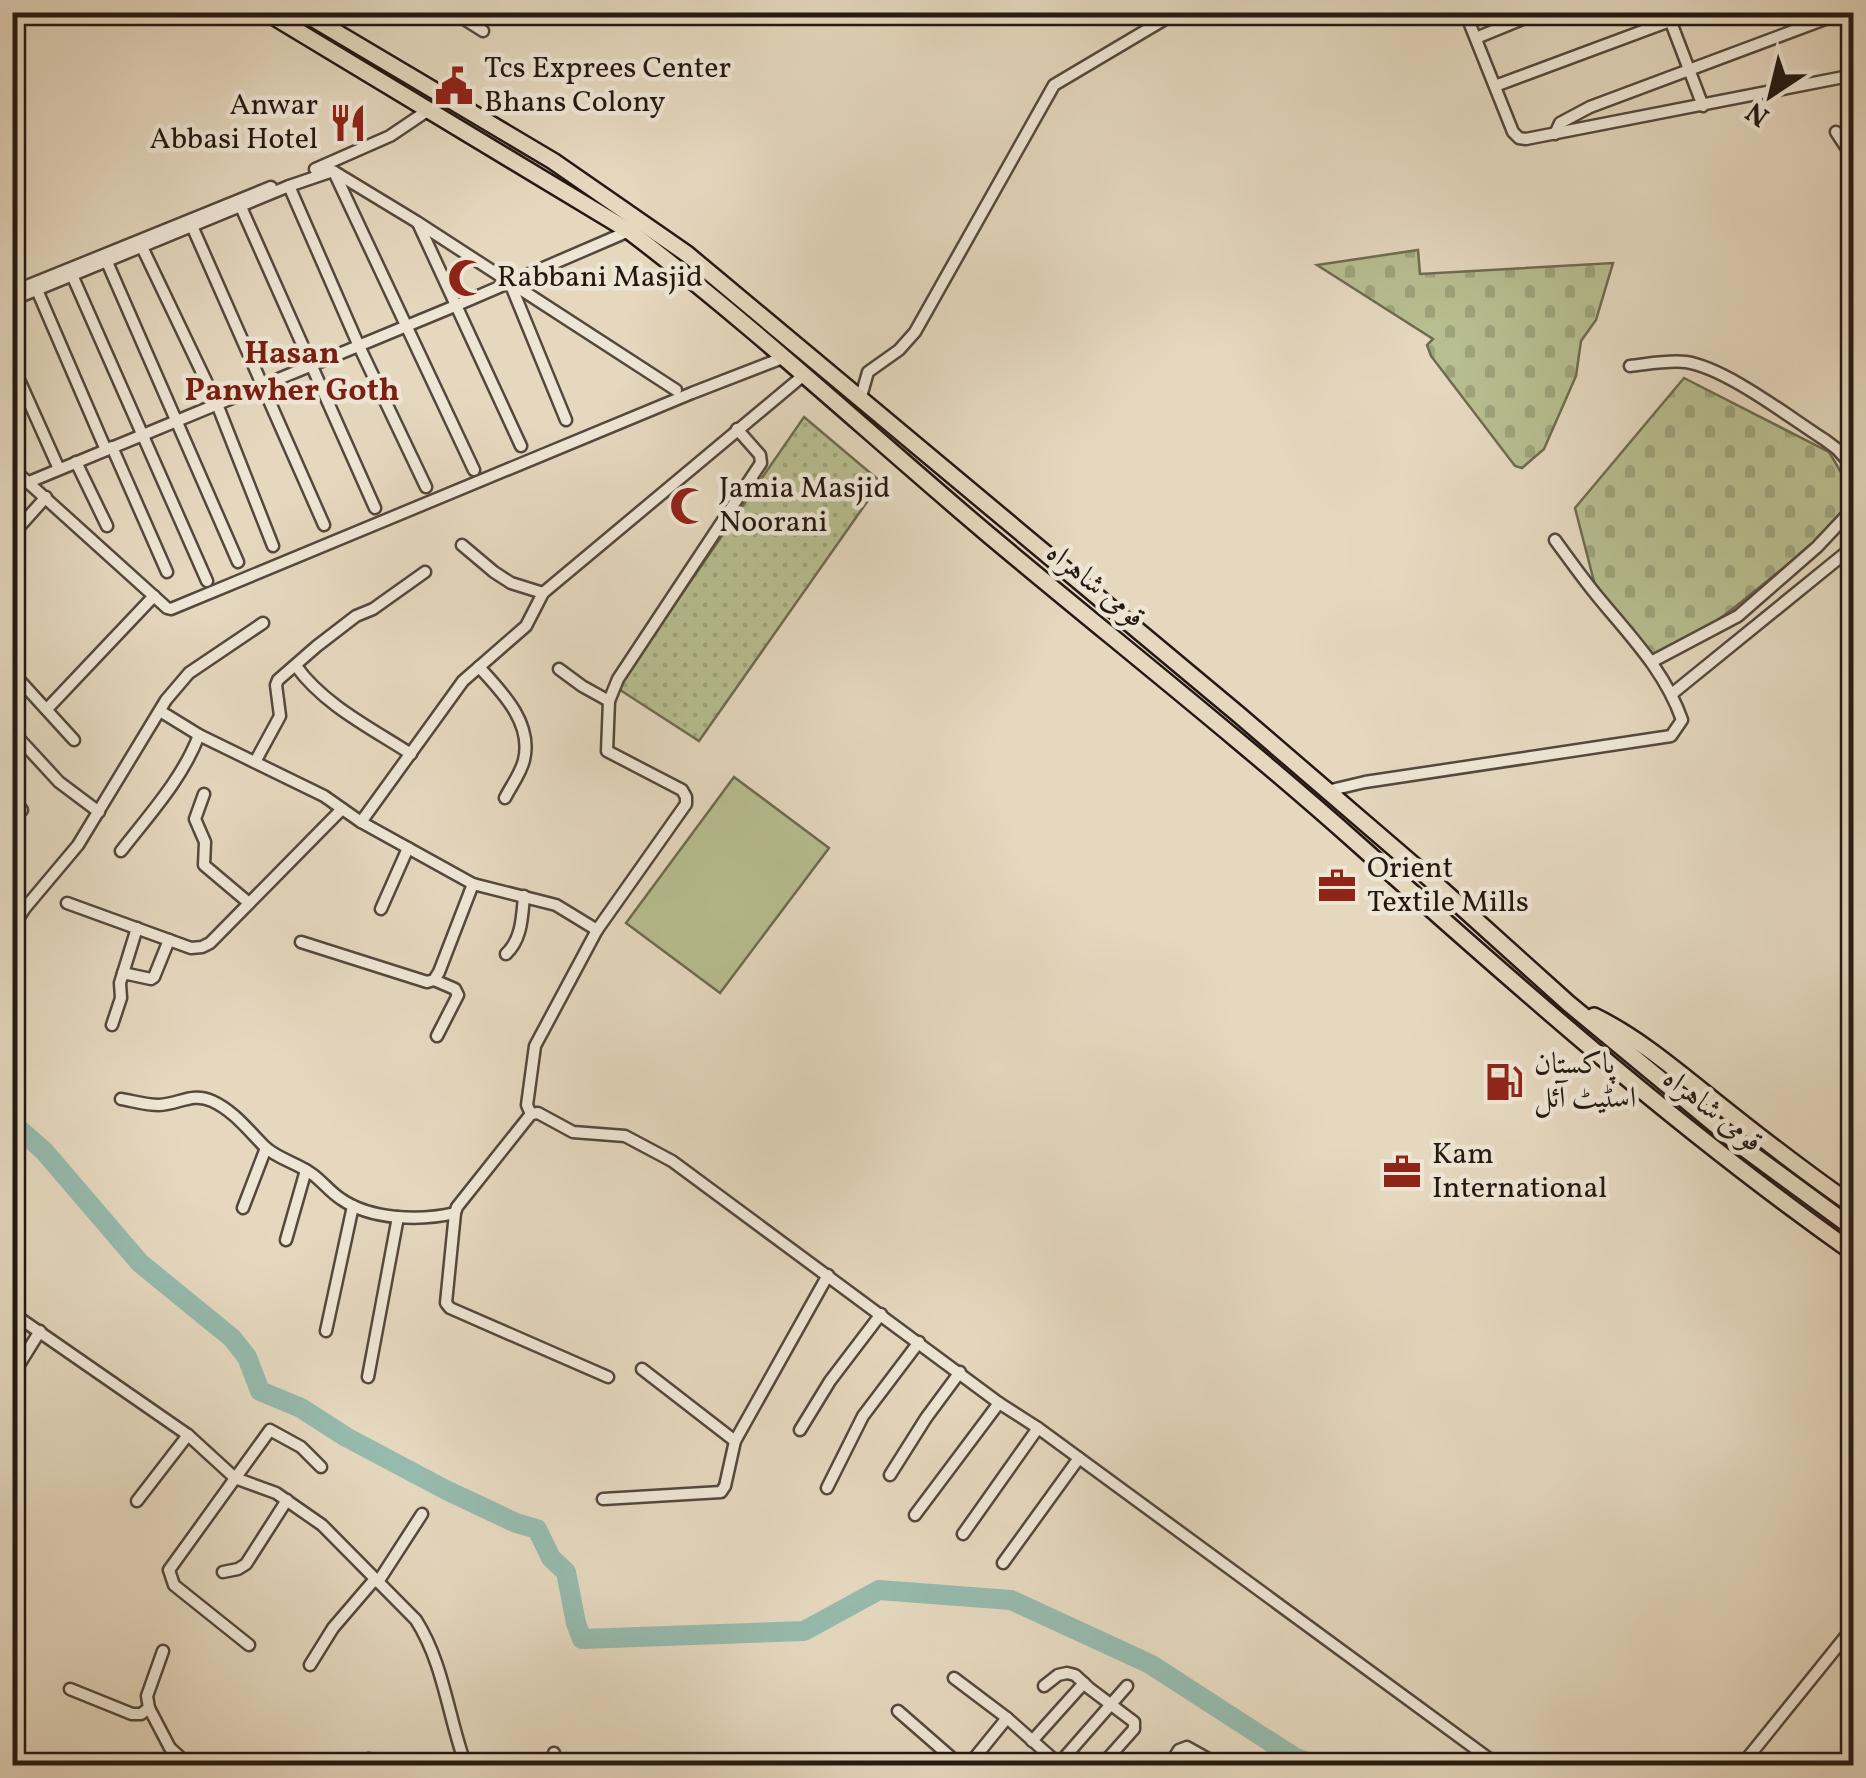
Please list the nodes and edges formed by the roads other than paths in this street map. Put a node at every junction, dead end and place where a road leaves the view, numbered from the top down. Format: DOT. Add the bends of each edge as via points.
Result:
graph roads {
  1 [pos="266,12"];
  2 [pos="302,12"];
  3 [pos="453,12"];
  4 [pos="1177,12"];
  5 [pos="1465,12"];
  6 [pos="1540,12"];
  7 [pos="1694,12"];
  8 [pos="1844,12"];
  9 [pos="1669,17"];
  10 [pos="482,31"];
  11 [pos="1476,38"];
  12 [pos="1689,69"];
  13 [pos="1854,76"];
  14 [pos="1495,86"];
  15 [pos="1702,106"];
  16 [pos="427,110"];
  17 [pos="1836,132"];
  18 [pos="1556,134"];
  19 [pos="1854,160"];
  20 [pos="333,171"];
  21 [pos="289,186"];
  22 [pos="241,207"];
  23 [pos="417,222"];
  24 [pos="192,226"];
  25 [pos="629,231"];
  26 [pos="142,247"];
  27 [pos="107,262"];
  28 [pos="72,276"];
  29 [pos="510,282"];
  30 [pos="36,290"];
  31 [pos="12,292"];
  32 [pos="12,300"];
  33 [pos="455,306"];
  34 [pos="407,325"];
  35 [pos="358,344"];
  36 [pos="785,357"];
  37 [pos="12,364"];
  38 [pos="311,364"];
  39 [pos="1630,366"];
  40 [pos="805,374"];
  41 [pos="262,385"];
  42 [pos="676,390"];
  43 [pos="860,400"];
  44 [pos="216,404"];
  45 [pos="176,420"];
  46 [pos="566,420"];
  47 [pos="738,429"];
  48 [pos="142,434"];
  49 [pos="521,446"];
  50 [pos="109,448"];
  51 [pos="76,462"];
  52 [pos="12,468"];
  53 [pos="1854,468"];
  54 [pos="59,469"];
  55 [pos="474,470"];
  56 [pos="28,482"];
  57 [pos="426,487"];
  58 [pos="46,497"];
  59 [pos="1854,500"];
  60 [pos="375,508"];
  61 [pos="324,525"];
  62 [pos="106,526"];
  63 [pos="12,535"];
  64 [pos="1555,540"];
  65 [pos="462,544"];
  66 [pos="273,546"];
  67 [pos="1854,546"];
  68 [pos="238,562"];
  69 [pos="167,572"];
  70 [pos="425,572"];
  71 [pos="207,581"];
  72 [pos="543,593"];
  73 [pos="154,596"];
  74 [pos="263,623"];
  75 [pos="1652,662"];
  76 [pos="296,666"];
  77 [pos="479,667"];
  78 [pos="559,669"];
  79 [pos="12,672"];
  80 [pos="1673,693"];
  81 [pos="609,701"];
  82 [pos="47,709"];
  83 [pos="160,711"];
  84 [pos="12,732"];
  85 [pos="200,736"];
  86 [pos="74,740"];
  87 [pos="411,754"];
  88 [pos="256,762"];
  89 [pos="1327,791"];
  90 [pos="204,794"];
  91 [pos="506,798"];
  92 [pos="12,799"];
  93 [pos="342,809"];
  94 [pos="22,810"];
  95 [pos="98,812"];
  96 [pos="361,822"];
  97 [pos="408,848"];
  98 [pos="120,851"];
  99 [pos="473,884"];
  100 [pos="524,896"];
  101 [pos="67,902"];
  102 [pos="249,903"];
  103 [pos="381,909"];
  104 [pos="12,928"];
  105 [pos="138,928"];
  106 [pos="597,930"];
  107 [pos="169,940"];
  108 [pos="302,942"];
  109 [pos="506,954"];
  110 [pos="123,973"];
  111 [pos="434,980"];
  112 [pos="1568,1003"];
  113 [pos="112,1025"];
  114 [pos="436,1036"];
  115 [pos="121,1099"];
  116 [pos="531,1114"];
  117 [pos="266,1148"];
  118 [pos="306,1170"];
  119 [pos="353,1206"];
  120 [pos="1854,1206"];
  121 [pos="243,1208"];
  122 [pos="454,1213"];
  123 [pos="398,1217"];
  124 [pos="1854,1229"];
  125 [pos="286,1240"];
  126 [pos="1854,1252"];
  127 [pos="828,1276"];
  128 [pos="12,1314"];
  129 [pos="881,1314"];
  130 [pos="326,1331"];
  131 [pos="40,1332"];
  132 [pos="919,1342"];
  133 [pos="642,1369"];
  134 [pos="960,1372"];
  135 [pos="12,1376"];
  136 [pos="368,1377"];
  137 [pos="608,1378"];
  138 [pos="999,1403"];
  139 [pos="1038,1428"];
  140 [pos="800,1430"];
  141 [pos="188,1435"];
  142 [pos="735,1442"];
  143 [pos="1079,1458"];
  144 [pos="321,1467"];
  145 [pos="890,1475"];
  146 [pos="236,1478"];
  147 [pos="827,1488"];
  148 [pos="603,1499"];
  149 [pos="288,1500"];
  150 [pos="137,1501"];
  151 [pos="422,1514"];
  152 [pos="914,1515"];
  153 [pos="963,1534"];
  154 [pos="1003,1564"];
  155 [pos="223,1572"];
  156 [pos="376,1580"];
  157 [pos="1854,1626"];
  158 [pos="250,1644"];
  159 [pos="163,1651"];
  160 [pos="310,1665"];
  161 [pos="954,1678"];
  162 [pos="1084,1684"];
  163 [pos="1044,1686"];
  164 [pos="1128,1686"];
  165 [pos="70,1689"];
  166 [pos="1110,1705"];
  167 [pos="149,1708"];
  168 [pos="898,1711"];
  169 [pos="1006,1718"];
  170 [pos="1032,1741"];
  171 [pos="554,1753"];
  172 [pos="1059,1765"];
  173 [pos="198,1766"];
  174 [pos="466,1766"];
  175 [pos="550,1766"];
  176 [pos="964,1766"];
  177 [pos="1102,1766"];
  178 [pos="1169,1766"];
  179 [pos="1220,1766"];
  180 [pos="1500,1766"];
  181 [pos="1740,1766"];
  1 -- 16 [label="highway, قومی شاہراہ"];
  2 -- 43 [label="highway, قومی شاہراہ" via="638,218"];
  3 -- 10 [label="street"];
  4 -- 43 [label="street" via="1054,85 915,332 868,372"];
  5 -- 11 [label="street"];
  6 -- 11 [label="street"];
  7 -- 9 [label="street"];
  8 -- 12 [label="street"];
  9 -- 12 [label="street"];
  9 -- 14 [label="street"];
  11 -- 14 [label="street"];
  12 -- 15 [label="street"];
  12 -- 18 [label="street" via="1590,107 1560,123"];
  13 -- 15 [label="street"];
  14 -- 18 [label="street" via="1519,138"];
  15 -- 18 [label="street"];
  16 -- 25 [label="highway, قومی شاہراہ"];
  16 -- 31 [label="street" via="340,159"];
  17 -- 19 [label="street"];
  20 -- 21 [label="street"];
  20 -- 23 [label="street"];
  20 -- 34 [label="street"];
  21 -- 22 [label="street"];
  21 -- 35 [label="street"];
  22 -- 24 [label="street"];
  22 -- 38 [label="street"];
  23 -- 29 [label="street"];
  23 -- 33 [label="street"];
  24 -- 26 [label="street"];
  24 -- 41 [label="street"];
  25 -- 29 [label="street"];
  25 -- 36 [label="highway, قومی شاہراہ"];
  26 -- 27 [label="street"];
  26 -- 44 [label="street"];
  27 -- 28 [label="street"];
  27 -- 45 [label="street"];
  28 -- 30 [label="street"];
  28 -- 48 [label="street"];
  29 -- 33 [label="street"];
  29 -- 42 [label="street"];
  29 -- 46 [label="street"];
  30 -- 32 [label="street"];
  30 -- 50 [label="street"];
  33 -- 34 [label="street"];
  33 -- 49 [label="street"];
  34 -- 35 [label="street"];
  34 -- 55 [label="street"];
  35 -- 38 [label="street"];
  35 -- 57 [label="street"];
  36 -- 40 [label="highway, قومی شاہراہ"];
  36 -- 73 [label="street" via="176,608"];
  37 -- 54 [label="street"];
  38 -- 41 [label="street"];
  38 -- 60 [label="street"];
  39 -- 53 [label="street" via="1703,366 1836,448"];
  40 -- 47 [label="street"];
  40 -- 126 [label="highway, قومی شاہراہ" via="1610,1064"];
  41 -- 44 [label="street"];
  41 -- 61 [label="street"];
  43 -- 89 [label="highway, قومی شاہراہ"];
  44 -- 45 [label="street"];
  44 -- 66 [label="street"];
  45 -- 48 [label="street"];
  45 -- 68 [label="street"];
  47 -- 72 [label="street"];
  47 -- 81 [label="street" via="761,463"];
  48 -- 50 [label="street"];
  48 -- 71 [label="street"];
  50 -- 51 [label="street"];
  50 -- 69 [label="street"];
  51 -- 54 [label="street"];
  51 -- 62 [label="street"];
  52 -- 56 [label="street"];
  54 -- 56 [label="street"];
  56 -- 58 [label="street"];
  58 -- 63 [label="street"];
  58 -- 73 [label="street"];
  59 -- 75 [label="street" via="1817,547 1738,616"];
  64 -- 75 [label="street"];
  65 -- 72 [label="street" via="511,583"];
  67 -- 80 [label="street"];
  70 -- 76 [label="street" via="356,616"];
  72 -- 77 [label="street" via="526,626"];
  73 -- 82 [label="street"];
  74 -- 83 [label="street" via="190,673"];
  75 -- 80 [label="street"];
  76 -- 87 [label="street" via="334,704"];
  76 -- 88 [label="street" via="276,686 280,716"];
  77 -- 87 [label="street"];
  77 -- 91 [label="street" via="522,724 524,762"];
  78 -- 81 [label="street"];
  79 -- 82 [label="street"];
  80 -- 89 [label="street" via="1682,720 1671,736"];
  81 -- 106 [label="street" via="607,751 682,790 686,804"];
  82 -- 86 [label="street"];
  83 -- 85 [label="street"];
  83 -- 95 [label="street"];
  84 -- 95 [label="street"];
  85 -- 88 [label="street"];
  85 -- 98 [label="street"];
  87 -- 96 [label="street"];
  88 -- 93 [label="street"];
  89 -- 112 [label="highway, قومی شاہراہ"];
  90 -- 102 [label="street" via="195,820 205,842 204,865"];
  92 -- 94 [label="street"];
  93 -- 96 [label="street"];
  93 -- 102 [label="street"];
  95 -- 104 [label="street"];
  96 -- 97 [label="street"];
  97 -- 99 [label="street"];
  97 -- 103 [label="street"];
  99 -- 100 [label="street"];
  99 -- 111 [label="street"];
  100 -- 106 [label="street" via="556,904"];
  100 -- 109 [label="street" via="521,925"];
  101 -- 105 [label="street"];
  102 -- 107 [label="street" via="202,947"];
  105 -- 107 [label="street"];
  105 -- 110 [label="street"];
  106 -- 116 [label="street" via="535,1046"];
  107 -- 110 [label="street" via="154,977"];
  108 -- 111 [label="street"];
  110 -- 113 [label="street"];
  111 -- 114 [label="street" via="458,995"];
  112 -- 120 [label="highway" via="1654,1054"];
  112 -- 124 [label="highway, قومی شاہراہ"];
  115 -- 117 [label="street" via="164,1105 200,1097 225,1109"];
  116 -- 122 [label="street"];
  116 -- 127 [label="street" via="573,1132 625,1136 644,1145"];
  117 -- 118 [label="street"];
  117 -- 121 [label="street"];
  118 -- 119 [label="street"];
  118 -- 125 [label="street"];
  119 -- 123 [label="street"];
  119 -- 130 [label="street"];
  122 -- 123 [label="street"];
  122 -- 137 [label="street" via="448,1306"];
  123 -- 136 [label="street"];
  127 -- 129 [label="street"];
  127 -- 142 [label="street"];
  128 -- 131 [label="street"];
  129 -- 132 [label="street"];
  129 -- 140 [label="street"];
  131 -- 135 [label="street"];
  131 -- 141 [label="street"];
  132 -- 134 [label="street"];
  132 -- 147 [label="street" via="863,1416"];
  133 -- 142 [label="street"];
  134 -- 138 [label="street"];
  134 -- 145 [label="street"];
  138 -- 139 [label="street"];
  138 -- 152 [label="street"];
  139 -- 143 [label="street"];
  139 -- 153 [label="street"];
  141 -- 146 [label="street"];
  141 -- 150 [label="street"];
  142 -- 148 [label="street" via="721,1492"];
  143 -- 154 [label="street"];
  143 -- 180 [label="street"];
  144 -- 146 [label="street" via="270,1430"];
  146 -- 149 [label="street"];
  146 -- 158 [label="street" via="169,1575"];
  149 -- 155 [label="street" via="246,1564"];
  149 -- 156 [label="street"];
  151 -- 156 [label="street"];
  156 -- 160 [label="street"];
  156 -- 174 [label="street" via="424,1633"];
  157 -- 181 [label="street"];
  159 -- 167 [label="street"];
  161 -- 169 [label="street"];
  162 -- 163 [label="street" via="1067,1673"];
  162 -- 166 [label="street"];
  162 -- 170 [label="street"];
  164 -- 166 [label="street"];
  165 -- 167 [label="street" via="132,1714"];
  166 -- 172 [label="street"];
  166 -- 177 [label="street" via="1136,1726"];
  167 -- 173 [label="street" via="170,1748"];
  168 -- 176 [label="street"];
  169 -- 170 [label="street"];
  169 -- 176 [label="street"];
  170 -- 172 [label="street"];
  171 -- 175 [label="street"];
  178 -- 179 [label="street" via="1188,1747"];
}
